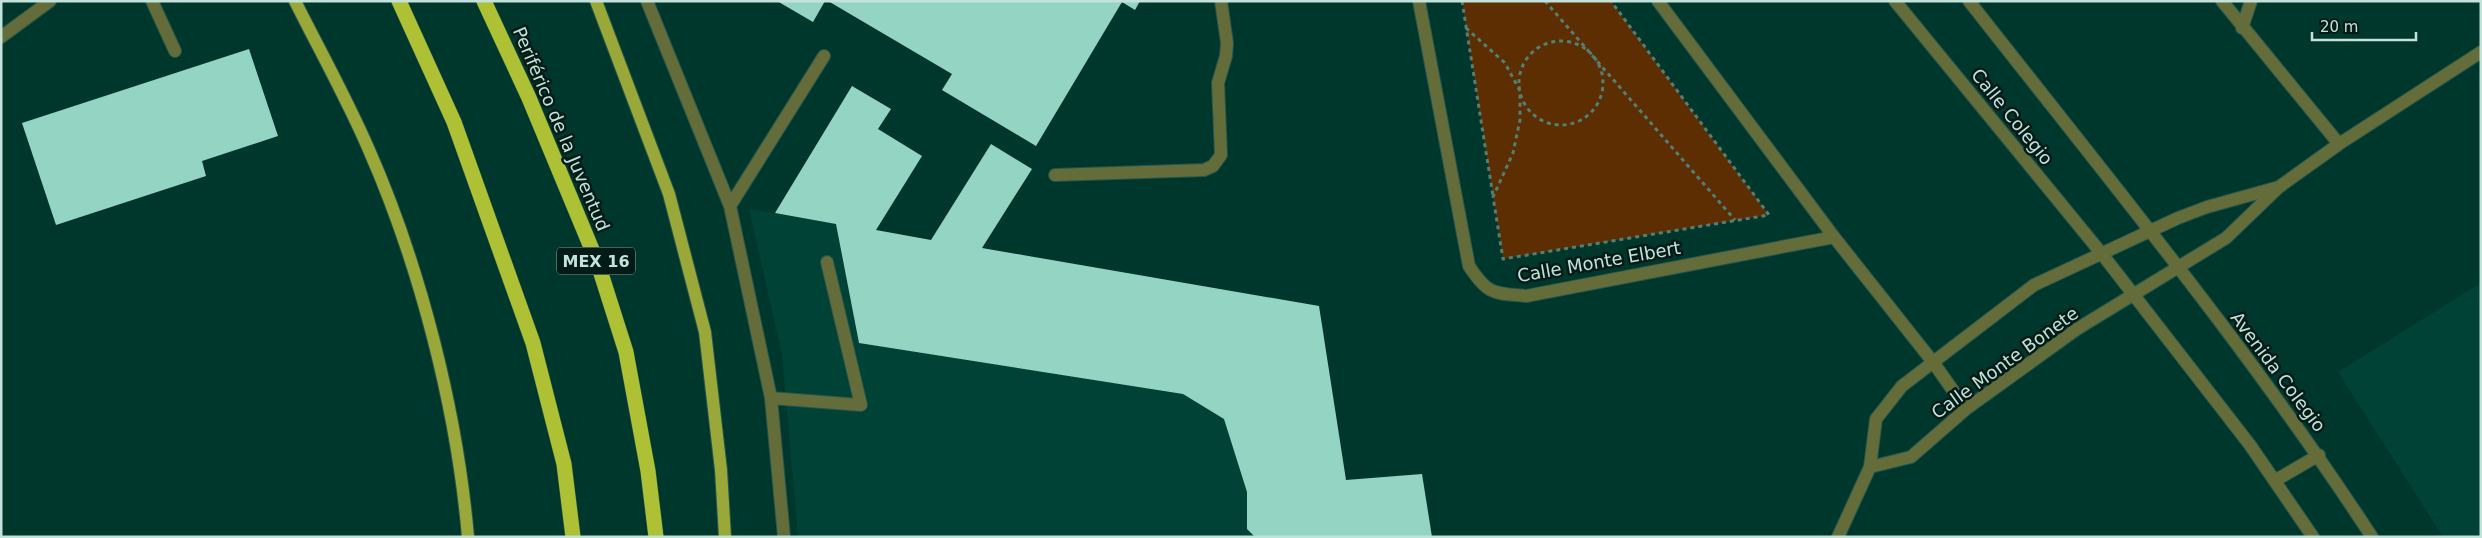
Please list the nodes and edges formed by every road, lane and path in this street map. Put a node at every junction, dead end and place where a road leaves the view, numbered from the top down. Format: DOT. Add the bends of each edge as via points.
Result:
graph roads {
  1 [pos="50,1"];
  2 [pos="152,1"];
  3 [pos="295,1"];
  4 [pos="399,1"];
  5 [pos="484,1"];
  6 [pos="596,1"];
  7 [pos="647,1"];
  8 [pos="1222,1"];
  9 [pos="1419,1"];
  10 [pos="1462,1"];
  11 [pos="1545,1"];
  12 [pos="1611,1"];
  13 [pos="1658,1"];
  14 [pos="1895,1"];
  15 [pos="1968,1"];
  16 [pos="2222,1"];
  17 [pos="2251,1"];
  18 [pos="1466,28"];
  19 [pos="2242,28"];
  20 [pos="1,37"];
  21 [pos="175,51"];
  22 [pos="2481,52"];
  23 [pos="824,56"];
  24 [pos="1520,91"];
  25 [pos="2338,144"];
  26 [pos="1055,175"];
  27 [pos="2279,187"];
  28 [pos="1493,197"];
  29 [pos="730,206"];
  30 [pos="1735,221"];
  31 [pos="2150,232"];
  32 [pos="1834,237"];
  33 [pos="2102,254"];
  34 [pos="827,262"];
  35 [pos="2178,268"];
  36 [pos="2133,295"];
  37 [pos="1933,362"];
  38 [pos="771,398"];
  39 [pos="1966,409"];
  40 [pos="2319,455"];
  41 [pos="1870,467"];
  42 [pos="2276,480"];
  43 [pos="468,537"];
  44 [pos="573,537"];
  45 [pos="656,537"];
  46 [pos="725,537"];
  47 [pos="784,537"];
  48 [pos="1838,537"];
  49 [pos="2313,537"];
  50 [pos="2372,537"];
  1 -- 20 [label="street"];
  2 -- 21 [label="street"];
  3 -- 43 [label="main road" via="369,150 412,261 447,398"];
  4 -- 44 [label="highway" via="454,122 533,342 564,464"];
  5 -- 45 [label="highway, Periférico de la Juventud / MEX 16" via="529,98 594,256 626,352 648,471"];
  6 -- 46 [label="main road" via="669,194 705,332 721,470"];
  7 -- 29 [label="street"];
  8 -- 26 [label="street" via="1227,43 1218,83 1221,155 1218,162 1204,170"];
  9 -- 32 [label="street, Calle Monte Elbert" via="1469,266 1481,284 1496,294 1526,296"];
  10 -- 18 [label="path"];
  11 -- 30 [label="path"];
  12 -- 30 [label="path" via="1769,215"];
  13 -- 32 [label="street"];
  14 -- 33 [label="street, Calle Colegio"];
  15 -- 31 [label="street, Calle Colegio"];
  16 -- 19 [label="street"];
  17 -- 19 [label="street"];
  18 -- 24 [label="path" via="1505,63"];
  18 -- 28 [label="path"];
  19 -- 25 [label="street"];
  22 -- 25 [label="street"];
  23 -- 29 [label="street"];
  24 -- 24 [label="path" via="1525,105 1546,123 1575,123 1587,117 1602,96 1601,69 1585,48 1573,43 1546,44 1534,51 1525,63 1520,76"];
  24 -- 28 [label="path" via="1520,120 1513,153"];
  25 -- 27 [label="street"];
  27 -- 31 [label="street" via="2207,207"];
  27 -- 35 [label="street, Calle Monte Bonete" via="2226,238"];
  28 -- 30 [label="path" via="1503,259"];
  29 -- 38 [label="street"];
  31 -- 33 [label="street"];
  31 -- 35 [label="street, Avenida Colegio"];
  32 -- 37 [label="street"];
  33 -- 36 [label="street"];
  33 -- 37 [label="street" via="2034,284"];
  34 -- 38 [label="street" via="861,405"];
  35 -- 36 [label="street, Calle Monte Bonete"];
  35 -- 40 [label="street, Avenida Colegio"];
  36 -- 39 [label="street, Calle Monte Bonete" via="2077,329"];
  36 -- 42 [label="street"];
  37 -- 39 [label="street"];
  37 -- 41 [label="street" via="1902,386 1876,419"];
  38 -- 47 [label="street"];
  39 -- 41 [label="street, Calle Monte Bonete" via="1911,457"];
  40 -- 42 [label="street"];
  40 -- 50 [label="street, Avenida Colegio"];
  41 -- 48 [label="street"];
  42 -- 49 [label="street"];
}
